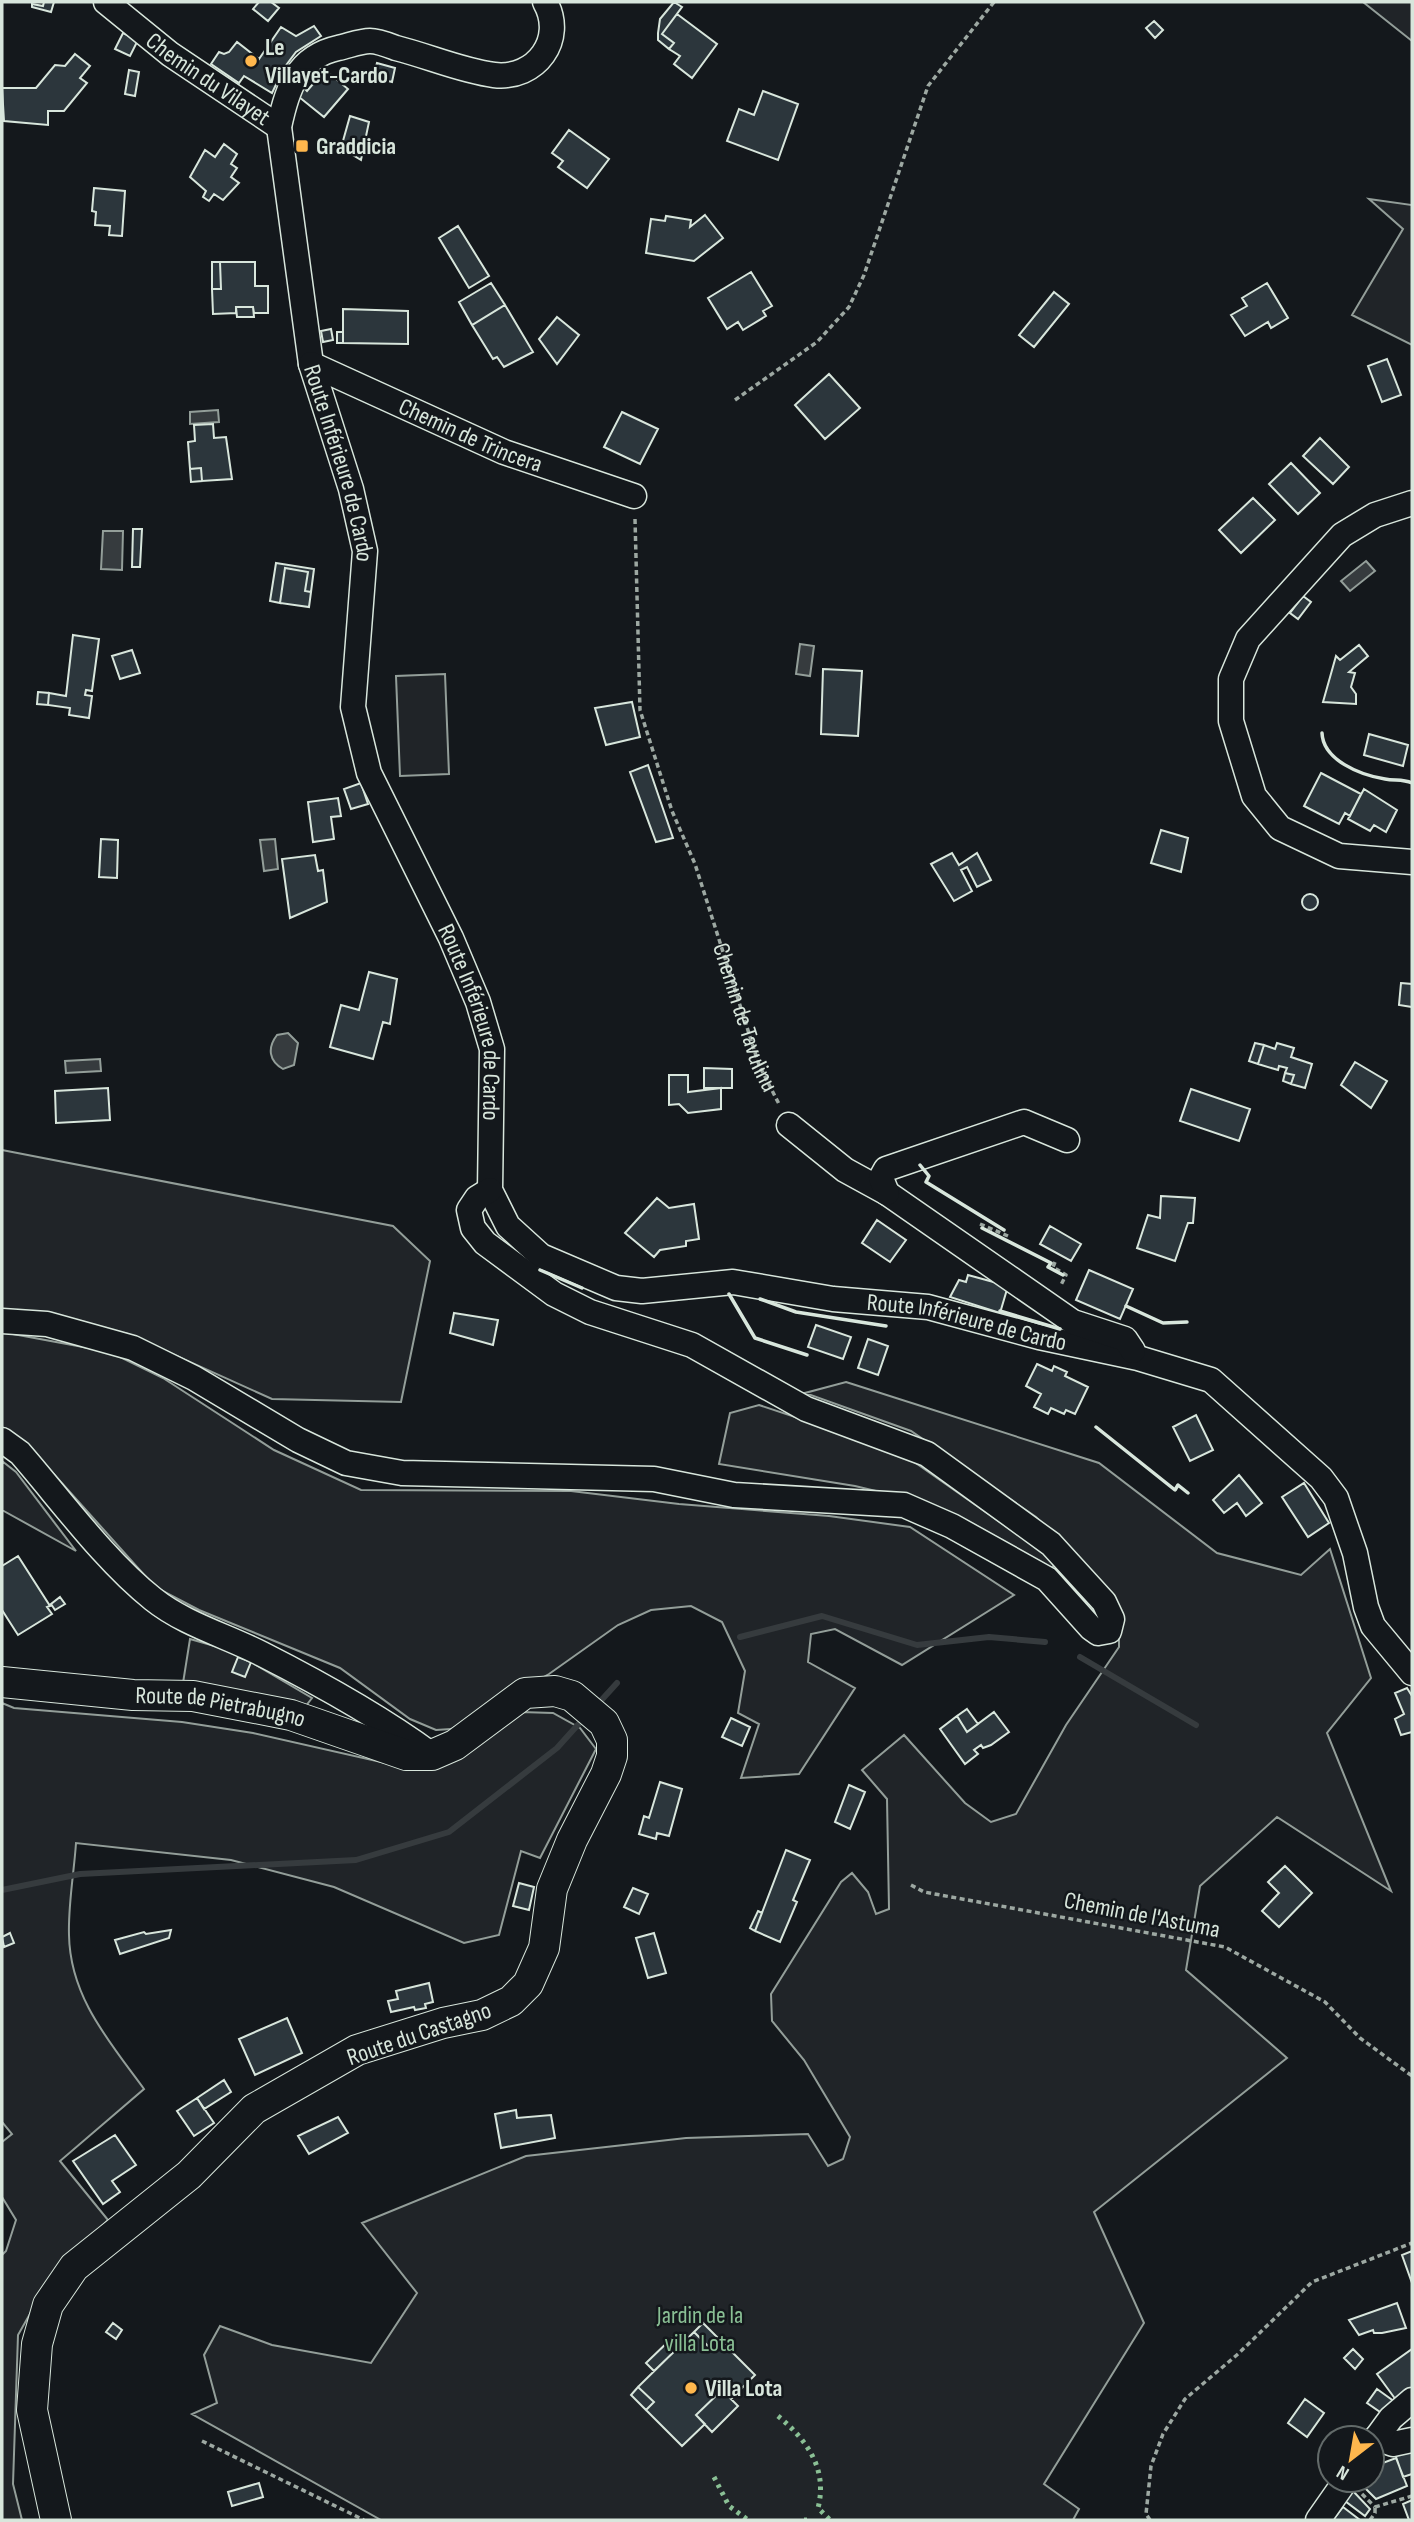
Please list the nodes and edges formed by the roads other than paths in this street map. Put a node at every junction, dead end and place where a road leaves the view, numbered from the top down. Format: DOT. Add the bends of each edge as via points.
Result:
graph roads {
  1 [pos="106,2"];
  2 [pos="545,2"];
  3 [pos="279,127"];
  4 [pos="311,364"];
  5 [pos="634,496"];
  6 [pos="1412,503"];
  7 [pos="1412,862"];
  8 [pos="789,1125"];
  9 [pos="1067,1140"];
  10 [pos="491,1190"];
  11 [pos="887,1193"];
  12 [pos="2,1321"];
  13 [pos="1138,1358"];
  14 [pos="2,1440"];
  15 [pos="1412,1674"];
  16 [pos="2,1682"];
  17 [pos="432,1755"];
  18 [pos="1412,2400"];
  19 [pos="1386,2425"];
  20 [pos="1412,2440"];
  21 [pos="1386,2443"];
  22 [pos="1336,2494"];
  23 [pos="56,2520"];
  24 [pos="1318,2520"];
  1 -- 3 [label="street, Chemin du Vilayet" via="170,54"];
  2 -- 3 [label="street, Route Inférieure de Cardo" via="552,40 540,61 516,75 494,75 371,41 334,49 300,67 286,93"];
  3 -- 4 [label="street, Route Inférieure de Cardo"];
  4 -- 5 [label="street, Chemin de Trincera" via="504,452"];
  4 -- 10 [label="street, Route Inférieure de Cardo" via="351,489 365,551 353,707 369,773 451,938 492,1049"];
  6 -- 7 [label="street" via="1375,515 1342,535 1248,639 1231,679 1231,721 1254,796 1280,828 1339,856"];
  8 -- 11 [label="street" via="845,1170"];
  9 -- 11 [label="street" via="1024,1122 886,1169 881,1178"];
  10 -- 12 [label="street" via="469,1210 473,1228 485,1243 554,1294 590,1312 692,1345 806,1409 928,1454 1051,1544 1104,1602 1112,1619 1109,1631 1098,1633 1091,1628 1047,1579 904,1505 734,1495 654,1479 402,1473 346,1463 133,1348 47,1324"];
  10 -- 13 [label="street, Route Inférieure de Cardo" via="508,1226 541,1256 616,1289 733,1283 833,1299 928,1307"];
  11 -- 13 [label="street" via="1073,1322 1125,1339"];
  13 -- 15 [label="street, Route Inférieure de Cardo" via="1211,1380 1321,1478 1343,1510 1374,1626"];
  14 -- 17 [label="street" via="20,1453 154,1600 383,1718"];
  16 -- 17 [label="main road, Route de Pietrabugno" via="193,1696 291,1715 406,1755"];
  17 -- 23 [label="main road, Route du Castagno" via="455,1745 525,1693 555,1691 572,1696 604,1723 612,1740 612,1756 552,1889 544,1948 528,1984 511,2001 482,2015 357,2049 254,2109 189,2175 74,2267 48,2305 37,2344 32,2410"];
  18 -- 19 [label="street"];
  20 -- 21 [label="street"];
  22 -- 24 [label="street"];
}
